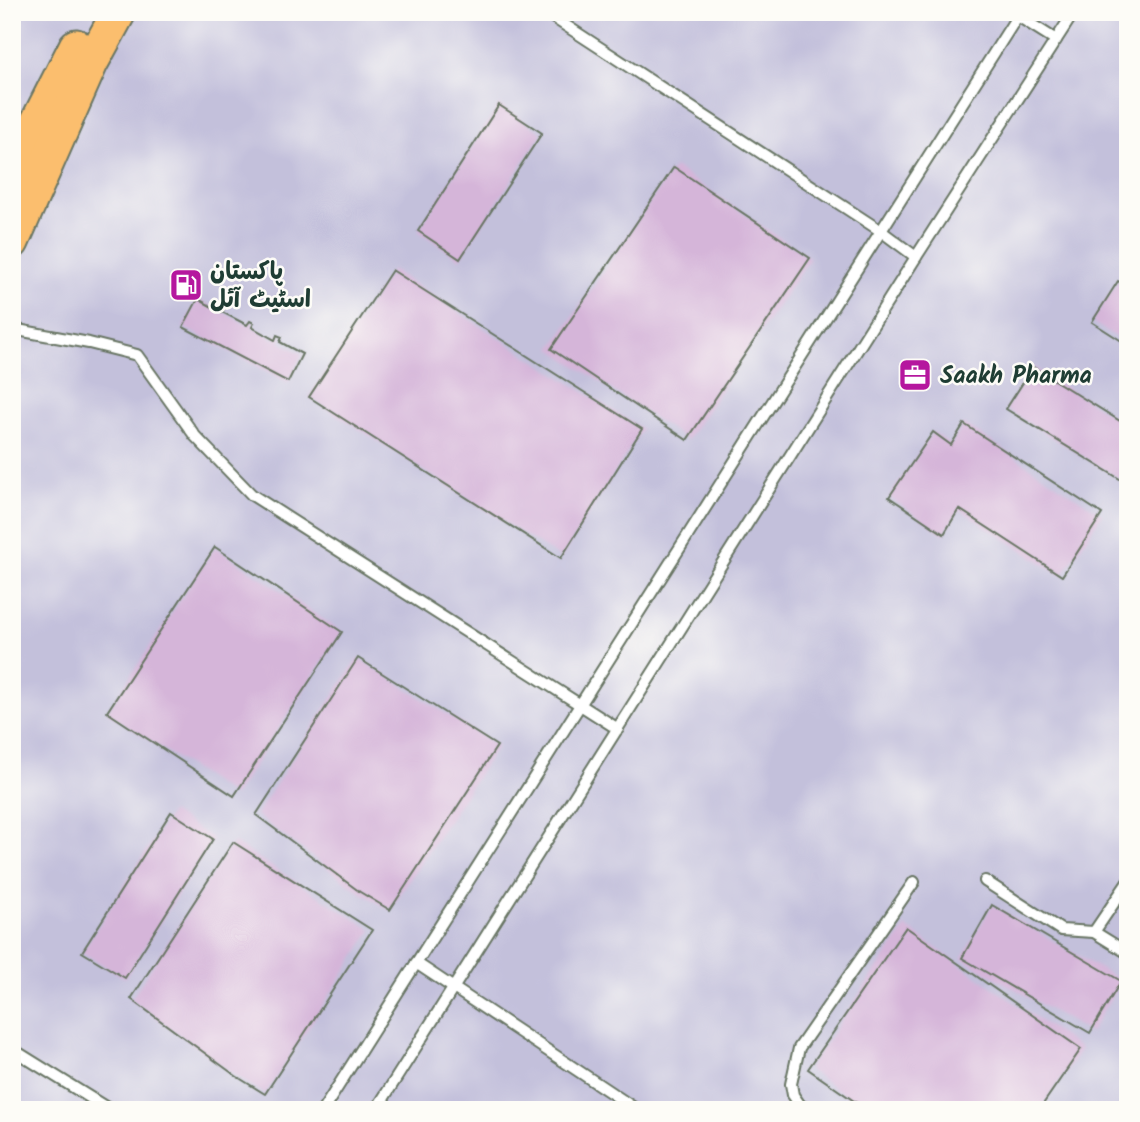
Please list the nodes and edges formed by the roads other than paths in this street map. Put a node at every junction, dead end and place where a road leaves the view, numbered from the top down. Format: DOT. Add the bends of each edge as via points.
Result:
graph roads {
  1 [pos="94,12"];
  2 [pos="119,12"];
  3 [pos="545,12"];
  4 [pos="1074,12"];
  5 [pos="1019,14"];
  6 [pos="1056,40"];
  7 [pos="12,172"];
  8 [pos="881,230"];
  9 [pos="12,242"];
  10 [pos="916,257"];
  11 [pos="12,329"];
  12 [pos="579,706"];
  13 [pos="618,729"];
  14 [pos="985,881"];
  15 [pos="914,882"];
  16 [pos="1128,882"];
  17 [pos="1094,932"];
  18 [pos="1128,953"];
  19 [pos="416,963"];
  20 [pos="453,989"];
  21 [pos="12,1049"];
  22 [pos="110,1110"];
  23 [pos="323,1110"];
  24 [pos="376,1110"];
  25 [pos="637,1110"];
  26 [pos="808,1110"];
  1 -- 7 [label="main road"];
  2 -- 9 [label="main road" via="91,63"];
  3 -- 8 [label="lane"];
  4 -- 6 [label="lane"];
  5 -- 6 [label="lane"];
  5 -- 8 [label="lane"];
  6 -- 10 [label="lane"];
  8 -- 10 [label="lane"];
  8 -- 12 [label="lane"];
  10 -- 13 [label="lane"];
  11 -- 12 [label="lane" via="137,355 195,436 251,495"];
  12 -- 13 [label="lane"];
  12 -- 19 [label="lane"];
  13 -- 20 [label="lane"];
  14 -- 17 [label="lane" via="1061,930"];
  15 -- 26 [label="lane" via="799,1048 791,1084 793,1095"];
  16 -- 17 [label="lane"];
  17 -- 18 [label="lane"];
  19 -- 20 [label="lane"];
  19 -- 23 [label="lane"];
  20 -- 24 [label="lane"];
  20 -- 25 [label="lane"];
  21 -- 22 [label="lane"];
}
